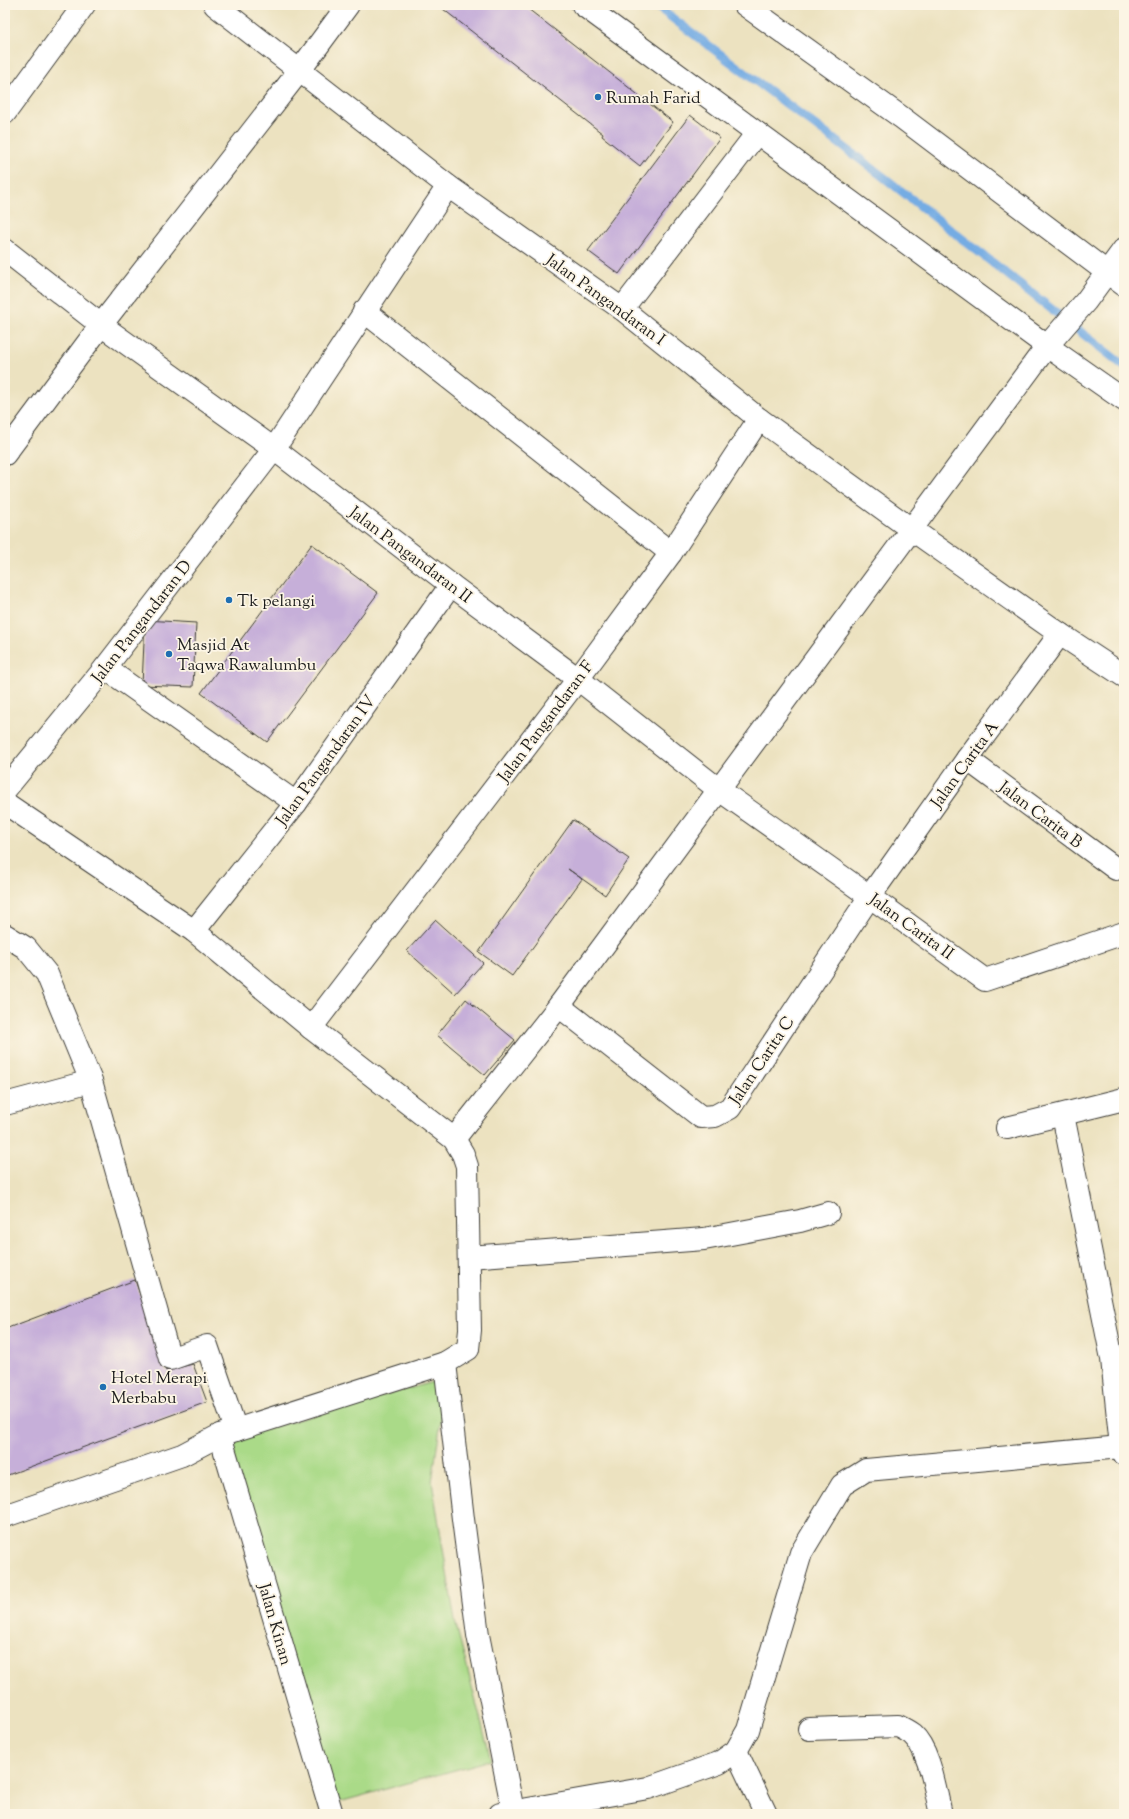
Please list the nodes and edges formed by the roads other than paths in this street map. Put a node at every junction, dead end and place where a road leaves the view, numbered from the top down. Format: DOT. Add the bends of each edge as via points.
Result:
graph roads {
  1 [pos="84,5"];
  2 [pos="215,5"];
  3 [pos="348,5"];
  4 [pos="583,5"];
  5 [pos="745,5"];
  6 [pos="300,70"];
  7 [pos="5,113"];
  8 [pos="757,133"];
  9 [pos="448,186"];
  10 [pos="1124,249"];
  11 [pos="5,250"];
  12 [pos="1116,279"];
  13 [pos="622,309"];
  14 [pos="364,311"];
  15 [pos="101,324"];
  16 [pos="1047,346"];
  17 [pos="1124,400"];
  18 [pos="760,419"];
  19 [pos="274,449"];
  20 [pos="5,454"];
  21 [pos="911,529"];
  22 [pos="671,553"];
  23 [pos="451,585"];
  24 [pos="1060,634"];
  25 [pos="105,668"];
  26 [pos="1124,676"];
  27 [pos="578,679"];
  28 [pos="967,759"];
  29 [pos="718,789"];
  30 [pos="5,790"];
  31 [pos="5,803"];
  32 [pos="296,803"];
  33 [pos="1116,869"];
  34 [pos="870,896"];
  35 [pos="194,932"];
  36 [pos="1124,933"];
  37 [pos="5,935"];
  38 [pos="559,1006"];
  39 [pos="315,1022"];
  40 [pos="91,1081"];
  41 [pos="1124,1099"];
  42 [pos="5,1104"];
  43 [pos="1063,1115"];
  44 [pos="1007,1128"];
  45 [pos="454,1138"];
  46 [pos="828,1213"];
  47 [pos="469,1257"];
  48 [pos="1118,1358"];
  49 [pos="445,1363"];
  50 [pos="228,1432"];
  51 [pos="1123,1450"];
  52 [pos="5,1516"];
  53 [pos="809,1729"];
  54 [pos="736,1751"];
  55 [pos="507,1812"];
  56 [pos="332,1814"];
  57 [pos="766,1814"];
  58 [pos="941,1814"];
  1 -- 7 [label="street"];
  2 -- 6 [label="street, Jalan Pangandaran I"];
  3 -- 6 [label="street"];
  4 -- 8 [label="street"];
  5 -- 12 [label="street" via="901,117"];
  6 -- 9 [label="street, Jalan Pangandaran I"];
  6 -- 15 [label="street"];
  8 -- 13 [label="street"];
  8 -- 16 [label="street"];
  9 -- 13 [label="street, Jalan Pangandaran I"];
  9 -- 14 [label="street, Jalan Pangandaran D"];
  10 -- 12 [label="street"];
  11 -- 15 [label="street, Jalan Pangandaran II"];
  12 -- 16 [label="street" via="1086,301"];
  13 -- 18 [label="street, Jalan Pangandaran I"];
  14 -- 19 [label="street, Jalan Pangandaran D"];
  14 -- 22 [label="street"];
  15 -- 19 [label="street, Jalan Pangandaran II"];
  15 -- 20 [label="street"];
  16 -- 17 [label="street"];
  16 -- 21 [label="street"];
  18 -- 21 [label="street, Jalan Pangandaran I"];
  18 -- 22 [label="street, Jalan Pangandaran F"];
  19 -- 23 [label="street, Jalan Pangandaran II"];
  19 -- 25 [label="street, Jalan Pangandaran D"];
  21 -- 24 [label="street, Jalan Pangandaran I"];
  21 -- 29 [label="street"];
  22 -- 27 [label="street, Jalan Pangandaran F"];
  23 -- 27 [label="street, Jalan Pangandaran II"];
  23 -- 32 [label="street, Jalan Pangandaran IV"];
  24 -- 26 [label="street, Jalan Pangandaran I"];
  24 -- 28 [label="street, Jalan Carita A"];
  25 -- 30 [label="street, Jalan Pangandaran D"];
  25 -- 32 [label="street"];
  27 -- 29 [label="street, Jalan Pangandaran II"];
  27 -- 39 [label="street, Jalan Pangandaran F"];
  28 -- 33 [label="street, Jalan Carita B"];
  28 -- 34 [label="street, Jalan Carita A"];
  29 -- 34 [label="street, Jalan Carita II"];
  29 -- 38 [label="street"];
  31 -- 35 [label="street"];
  32 -- 35 [label="street, Jalan Pangandaran IV"];
  34 -- 36 [label="street, Jalan Carita II" via="986,980"];
  34 -- 38 [label="street, Jalan Carita C" via="730,1108 715,1116 701,1117"];
  35 -- 39 [label="street"];
  37 -- 40 [label="street" via="26,948 47,974"];
  38 -- 45 [label="street"];
  39 -- 45 [label="street"];
  40 -- 42 [label="street"];
  40 -- 50 [label="street, Jalan Kinan" via="170,1359 207,1346"];
  41 -- 43 [label="street"];
  43 -- 44 [label="street"];
  43 -- 48 [label="street"];
  45 -- 47 [label="street" via="467,1166"];
  46 -- 47 [label="street" via="800,1221 704,1239"];
  47 -- 49 [label="street" via="468,1349"];
  48 -- 51 [label="street"];
  49 -- 50 [label="street"];
  49 -- 55 [label="street" via="478,1636"];
  50 -- 52 [label="street" via="182,1455"];
  50 -- 56 [label="street, Jalan Kinan"];
  51 -- 54 [label="street" via="890,1466 866,1470 842,1485 801,1553 748,1730"];
  53 -- 58 [label="street" via="898,1726 911,1733 919,1742 929,1764"];
  54 -- 55 [label="street" via="720,1763 648,1788"];
  54 -- 57 [label="street"];
}
